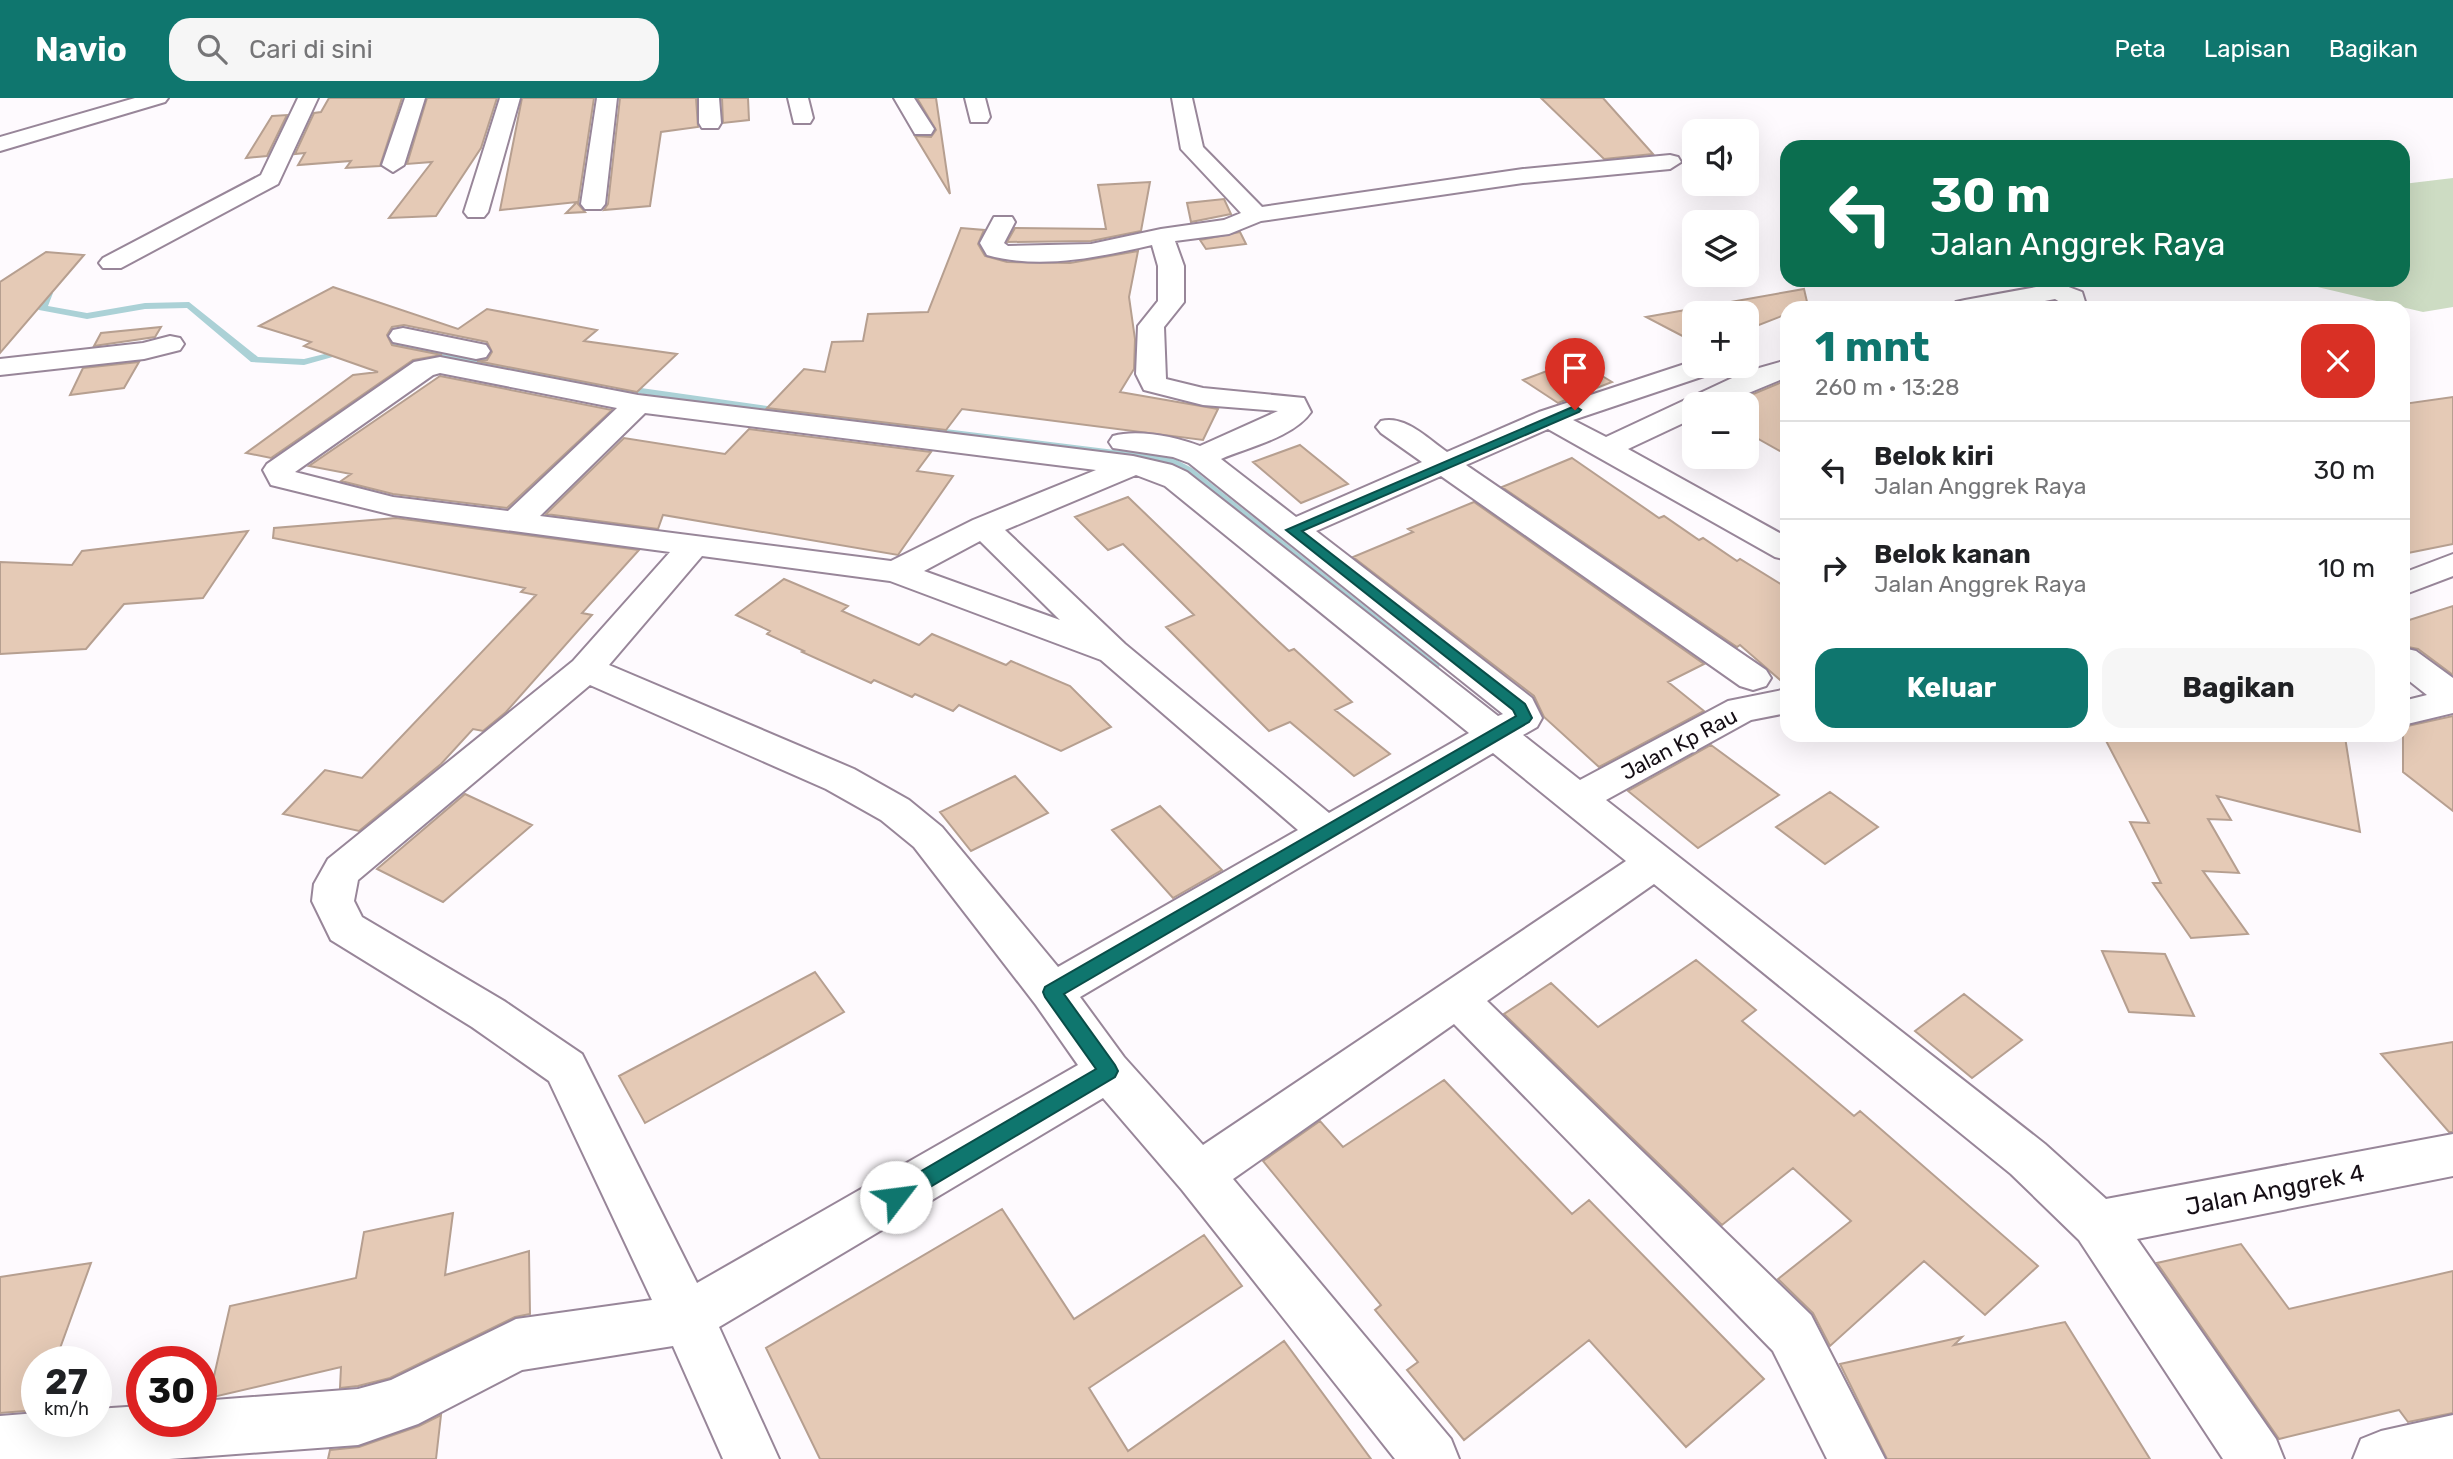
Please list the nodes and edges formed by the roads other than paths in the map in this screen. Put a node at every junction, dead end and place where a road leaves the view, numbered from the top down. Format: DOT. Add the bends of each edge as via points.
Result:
graph roads {
  1 [pos="158,98"];
  2 [pos="308,98"];
  3 [pos="415,98"];
  4 [pos="510,98"];
  5 [pos="607,98"];
  6 [pos="709,98"];
  7 [pos="904,98"];
  8 [pos="1182,98"];
  9 [pos="710,123"];
  10 [pos="923,129"];
  11 [pos="0,144"];
  12 [pos="1670,162"];
  13 [pos="393,165"];
  14 [pos="593,204"];
  15 [pos="476,212"];
  16 [pos="1256,215"];
  17 [pos="1003,222"];
  18 [pos="1161,236"];
  19 [pos="112,263"];
  20 [pos="2003,301"];
  21 [pos="2073,301"];
  22 [pos="403,336"];
  23 [pos="170,344"];
  24 [pos="1780,346"];
  25 [pos="1759,351"];
  26 [pos="0,367"];
  27 [pos="1780,370"];
  28 [pos="1682,374"];
  29 [pos="1725,392"];
  30 [pos="638,404"];
  31 [pos="1682,413"];
  32 [pos="1549,418"];
  33 [pos="1391,427"];
  34 [pos="1607,448"];
  35 [pos="1200,457"];
  36 [pos="1133,465"];
  37 [pos="1442,465"];
  38 [pos="515,522"];
  39 [pos="984,527"];
  40 [pos="1292,530"];
  41 [pos="695,544"];
  42 [pos="1780,546"];
  43 [pos="2453,564"];
  44 [pos="897,572"];
  45 [pos="2410,582"];
  46 [pos="1113,652"];
  47 [pos="2410,664"];
  48 [pos="586,669"];
  49 [pos="1753,678"];
  50 [pos="2453,698"];
  51 [pos="1780,702"];
  52 [pos="2410,711"];
  53 [pos="1494,736"];
  54 [pos="1576,799"];
  55 [pos="1327,833"];
  56 [pos="1654,863"];
  57 [pos="1052,992"];
  58 [pos="1456,998"];
  59 [pos="1108,1071"];
  60 [pos="2453,1155"];
  61 [pos="1199,1175"];
  62 [pos="2097,1224"];
  63 [pos="687,1317"];
  64 [pos="2453,1443"];
  65 [pos="0,1444"];
  66 [pos="751,1459"];
  67 [pos="1431,1459"];
  68 [pos="1857,1459"];
  69 [pos="2256,1459"];
  70 [pos="2381,1459"];
  1 -- 11 [label="street"];
  2 -- 19 [label="street" via="270,179"];
  3 -- 13 [label="street"];
  4 -- 15 [label="street"];
  5 -- 14 [label="street"];
  6 -- 9 [label="street"];
  7 -- 10 [label="street"];
  8 -- 16 [label="street" via="1192,149"];
  12 -- 16 [label="street" via="1523,176"];
  16 -- 18 [label="street" via="1229,227"];
  17 -- 18 [label="street" via="992,243 996,250 1007,253 1091,251"];
  18 -- 35 [label="street" via="1171,267 1171,302 1151,326 1154,384 1294,404 1297,412 1278,425"];
  20 -- 21 [label="street" via="2058,291"];
  22 -- 35 [label="street" via="644,384 1179,449"];
  23 -- 26 [label="street"];
  24 -- 25 [label="street"];
  27 -- 29 [label="street"];
  28 -- 32 [label="street"];
  30 -- 36 [label="street"];
  30 -- 38 [label="street"];
  30 -- 38 [label="street" via="432,366 278,470 282,478 393,506"];
  31 -- 34 [label="street"];
  32 -- 34 [label="street"];
  32 -- 37 [label="street"];
  33 -- 37 [label="street"];
  34 -- 42 [label="street"];
  35 -- 40 [label="street"];
  36 -- 39 [label="street"];
  36 -- 53 [label="street" via="1175,479"];
  37 -- 40 [label="street"];
  37 -- 49 [label="street"];
  38 -- 41 [label="street"];
  39 -- 44 [label="street"];
  39 -- 46 [label="street"];
  40 -- 53 [label="street" via="1519,708 1524,718"];
  41 -- 44 [label="street"];
  41 -- 48 [label="street"];
  43 -- 45 [label="street"];
  44 -- 46 [label="street"];
  46 -- 55 [label="street"];
  47 -- 50 [label="street"];
  48 -- 57 [label="street" via="839,779 895,810 928,837"];
  48 -- 63 [label="street" via="342,870 333,901 346,928 488,1014 566,1068"];
  50 -- 52 [label="street"];
  51 -- 54 [label="street, Jalan Kp Rau" via="1741,710"];
  53 -- 54 [label="street"];
  53 -- 55 [label="street"];
  54 -- 56 [label="street"];
  55 -- 57 [label="street"];
  56 -- 58 [label="street"];
  56 -- 62 [label="street" via="2028,1159"];
  57 -- 59 [label="street"];
  58 -- 61 [label="street"];
  58 -- 68 [label="street" via="1792,1333"];
  59 -- 61 [label="street"];
  59 -- 63 [label="street"];
  60 -- 62 [label="street, Jalan Anggrek 4"];
  61 -- 67 [label="street"];
  62 -- 69 [label="street"];
  63 -- 65 [label="street" via="516,1345 399,1405 358,1417"];
  63 -- 66 [label="street"];
  64 -- 70 [label="street"];
}
